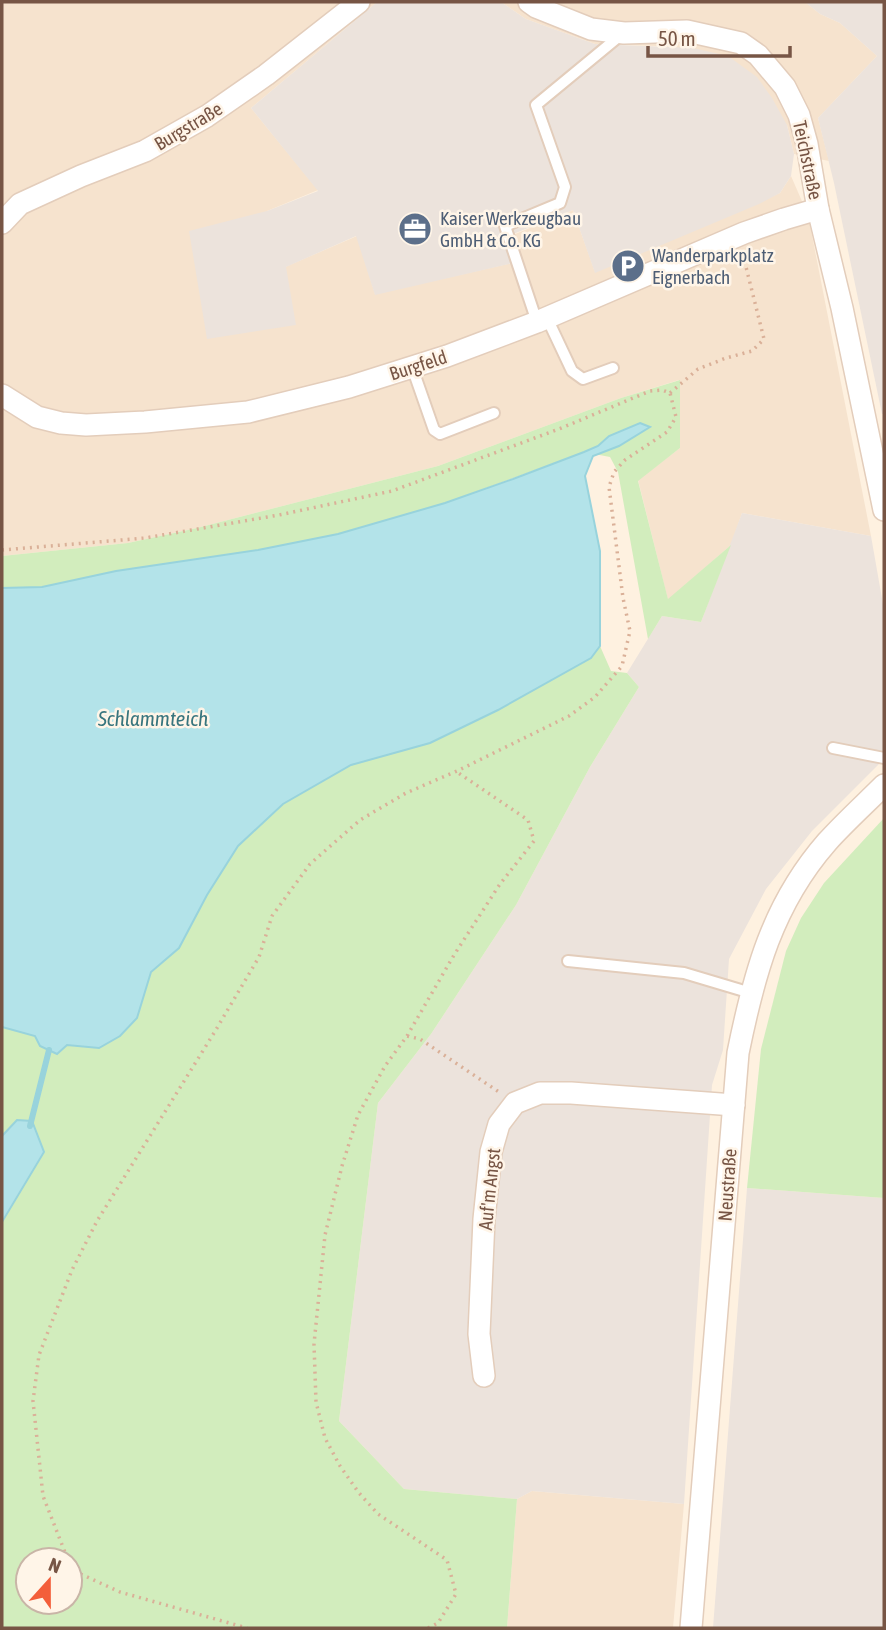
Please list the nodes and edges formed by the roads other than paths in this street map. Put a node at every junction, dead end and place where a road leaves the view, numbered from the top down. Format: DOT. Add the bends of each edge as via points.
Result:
graph roads {
  1 [pos="359,2"];
  2 [pos="529,2"];
  3 [pos="624,33"];
  4 [pos="818,209"];
  5 [pos="2,223"];
  6 [pos="542,320"];
  7 [pos="412,367"];
  8 [pos="613,368"];
  9 [pos="2,395"];
  10 [pos="494,413"];
  11 [pos="884,510"];
  12 [pos="833,748"];
  13 [pos="884,758"];
  14 [pos="884,785"];
  15 [pos="568,961"];
  16 [pos="751,993"];
  17 [pos="734,1105"];
  18 [pos="484,1376"];
  19 [pos="691,1628"];
  1 -- 5 [label="street, Burgstraße" via="207,116 145,151 20,204"];
  2 -- 3 [label="street, Teichstraße" via="591,29"];
  3 -- 4 [label="street, Teichstraße" via="687,31 741,43 758,55 785,87 799,115"];
  3 -- 6 [label="lane" via="536,105 565,187 560,203 505,226"];
  4 -- 6 [label="street, Burgfeld" via="744,233"];
  4 -- 11 [label="street, Teichstraße"];
  6 -- 7 [label="street, Burgfeld"];
  6 -- 8 [label="lane" via="577,376 583,379"];
  7 -- 9 [label="street, Burgfeld" via="248,412 145,422 61,423 37,417"];
  7 -- 10 [label="lane" via="434,430 440,434"];
  12 -- 13 [label="lane"];
  14 -- 16 [label="street, Neustraße" via="827,843 797,883 770,935"];
  15 -- 16 [label="lane" via="684,973"];
  16 -- 17 [label="street, Neustraße" via="738,1054"];
  17 -- 18 [label="street, Auf'm Angst" via="571,1093 540,1093 515,1103 499,1124 491,1152 479,1334"];
  17 -- 19 [label="street, Neustraße"];
}
